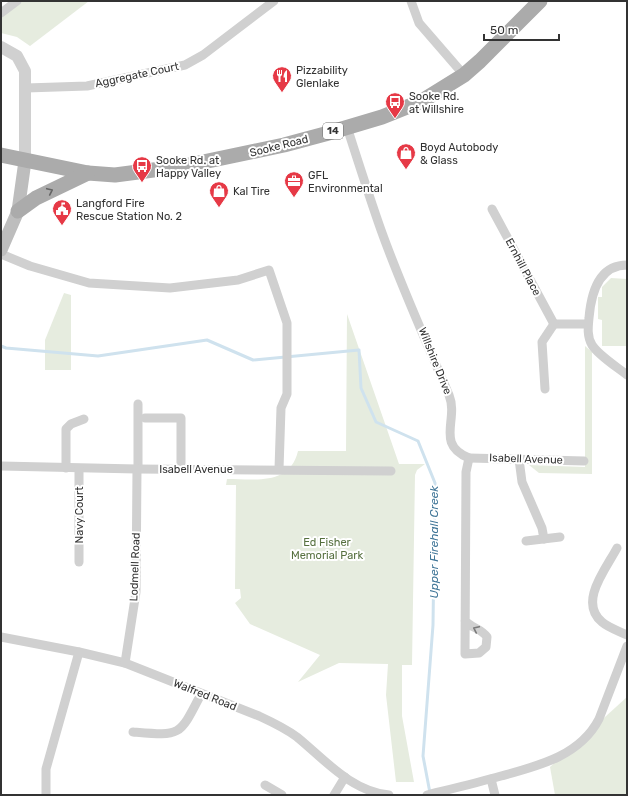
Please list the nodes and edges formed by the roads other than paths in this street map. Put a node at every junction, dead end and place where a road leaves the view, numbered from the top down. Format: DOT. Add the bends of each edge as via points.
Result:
graph roads {
  1 [pos="17,1"];
  2 [pos="274,1"];
  3 [pos="411,1"];
  4 [pos="540,1"];
  5 [pos="1,13"];
  6 [pos="1,47"];
  7 [pos="464,75"];
  8 [pos="26,88"];
  9 [pos="347,127"];
  10 [pos="1,155"];
  11 [pos="26,161"];
  12 [pos="88,173"];
  13 [pos="492,209"];
  14 [pos="18,211"];
  15 [pos="1,250"];
  16 [pos="1,254"];
  17 [pos="627,264"];
  18 [pos="554,324"];
  19 [pos="588,324"];
  20 [pos="627,375"];
  21 [pos="546,389"];
  22 [pos="138,404"];
  23 [pos="145,418"];
  24 [pos="84,419"];
  25 [pos="469,458"];
  26 [pos="519,459"];
  27 [pos="584,461"];
  28 [pos="1,466"];
  29 [pos="66,468"];
  30 [pos="79,468"];
  31 [pos="137,469"];
  32 [pos="181,469"];
  33 [pos="279,469"];
  34 [pos="391,471"];
  35 [pos="560,537"];
  36 [pos="544,539"];
  37 [pos="526,541"];
  38 [pos="617,548"];
  39 [pos="79,562"];
  40 [pos="465,621"];
  41 [pos="627,635"];
  42 [pos="1,637"];
  43 [pos="627,646"];
  44 [pos="79,652"];
  45 [pos="125,664"];
  46 [pos="201,694"];
  47 [pos="133,732"];
  48 [pos="345,777"];
  49 [pos="491,779"];
  50 [pos="265,785"];
  51 [pos="46,795"];
  52 [pos="282,795"];
  53 [pos="334,795"];
  54 [pos="389,795"];
  55 [pos="426,795"];
  56 [pos="495,795"];
  1 -- 5 [label="street"];
  2 -- 8 [label="street, Aggregate Court" via="203,55 185,65 87,86"];
  3 -- 7 [label="street" via="419,24"];
  4 -- 7 [label="main road, Sooke Road / 14"];
  6 -- 8 [label="street" via="12,52 20,60 25,71"];
  7 -- 9 [label="main road, Sooke Road / 14" via="422,101 382,117"];
  8 -- 11 [label="street"];
  9 -- 12 [label="main road, Sooke Road / 14" via="284,145 184,166 115,175"];
  9 -- 25 [label="street, Willshire Drive" via="381,231 451,401 450,441 453,448"];
  10 -- 11 [label="main road, Sooke Road / 14"];
  11 -- 12 [label="main road, Sooke Road / 14"];
  11 -- 14 [label="main road"];
  14 -- 12 [label="main road, one-way" via="36,198"];
  13 -- 18 [label="street, Ernhill Place"];
  14 -- 15 [label="main road"];
  16 -- 33 [label="street" via="30,266 89,283 170,288 238,280 269,270 287,323 287,394 281,408"];
  17 -- 19 [label="street" via="603,273 592,294"];
  18 -- 19 [label="street"];
  18 -- 21 [label="street" via="542,342"];
  19 -- 20 [label="street" via="588,336 594,349"];
  22 -- 31 [label="street, Lodmell Road"];
  23 -- 32 [label="street" via="181,418"];
  24 -- 29 [label="street" via="66,429"];
  25 -- 26 [label="street, Isabell Avenue"];
  25 -- 40 [label="street" via="466,472"];
  26 -- 27 [label="street, Isabell Avenue"];
  26 -- 36 [label="street" via="522,482 542,528"];
  28 -- 29 [label="street, Isabell Avenue"];
  29 -- 30 [label="street, Isabell Avenue"];
  30 -- 31 [label="street, Isabell Avenue"];
  30 -- 39 [label="street, Navy Court"];
  31 -- 32 [label="street, Isabell Avenue"];
  31 -- 45 [label="street, Lodmell Road" via="136,592"];
  32 -- 33 [label="street, Isabell Avenue"];
  33 -- 34 [label="street, Isabell Avenue"];
  35 -- 36 [label="street"];
  36 -- 37 [label="street"];
  38 -- 41 [label="street" via="592,593 593,610 602,622"];
  42 -- 44 [label="street, Walfred Road"];
  43 -- 49 [label="street" via="599,719 587,736 567,753 541,765"];
  44 -- 45 [label="street, Walfred Road"];
  44 -- 51 [label="street" via="46,769"];
  45 -- 46 [label="street, Walfred Road"];
  46 -- 47 [label="street" via="184,726 176,733 165,735"];
  46 -- 48 [label="street, Walfred Road" via="288,730"];
  48 -- 53 [label="street"];
  48 -- 54 [label="street, Walfred Road" via="369,790"];
  49 -- 55 [label="street"];
  49 -- 56 [label="street"];
  50 -- 52 [label="street"];
}
